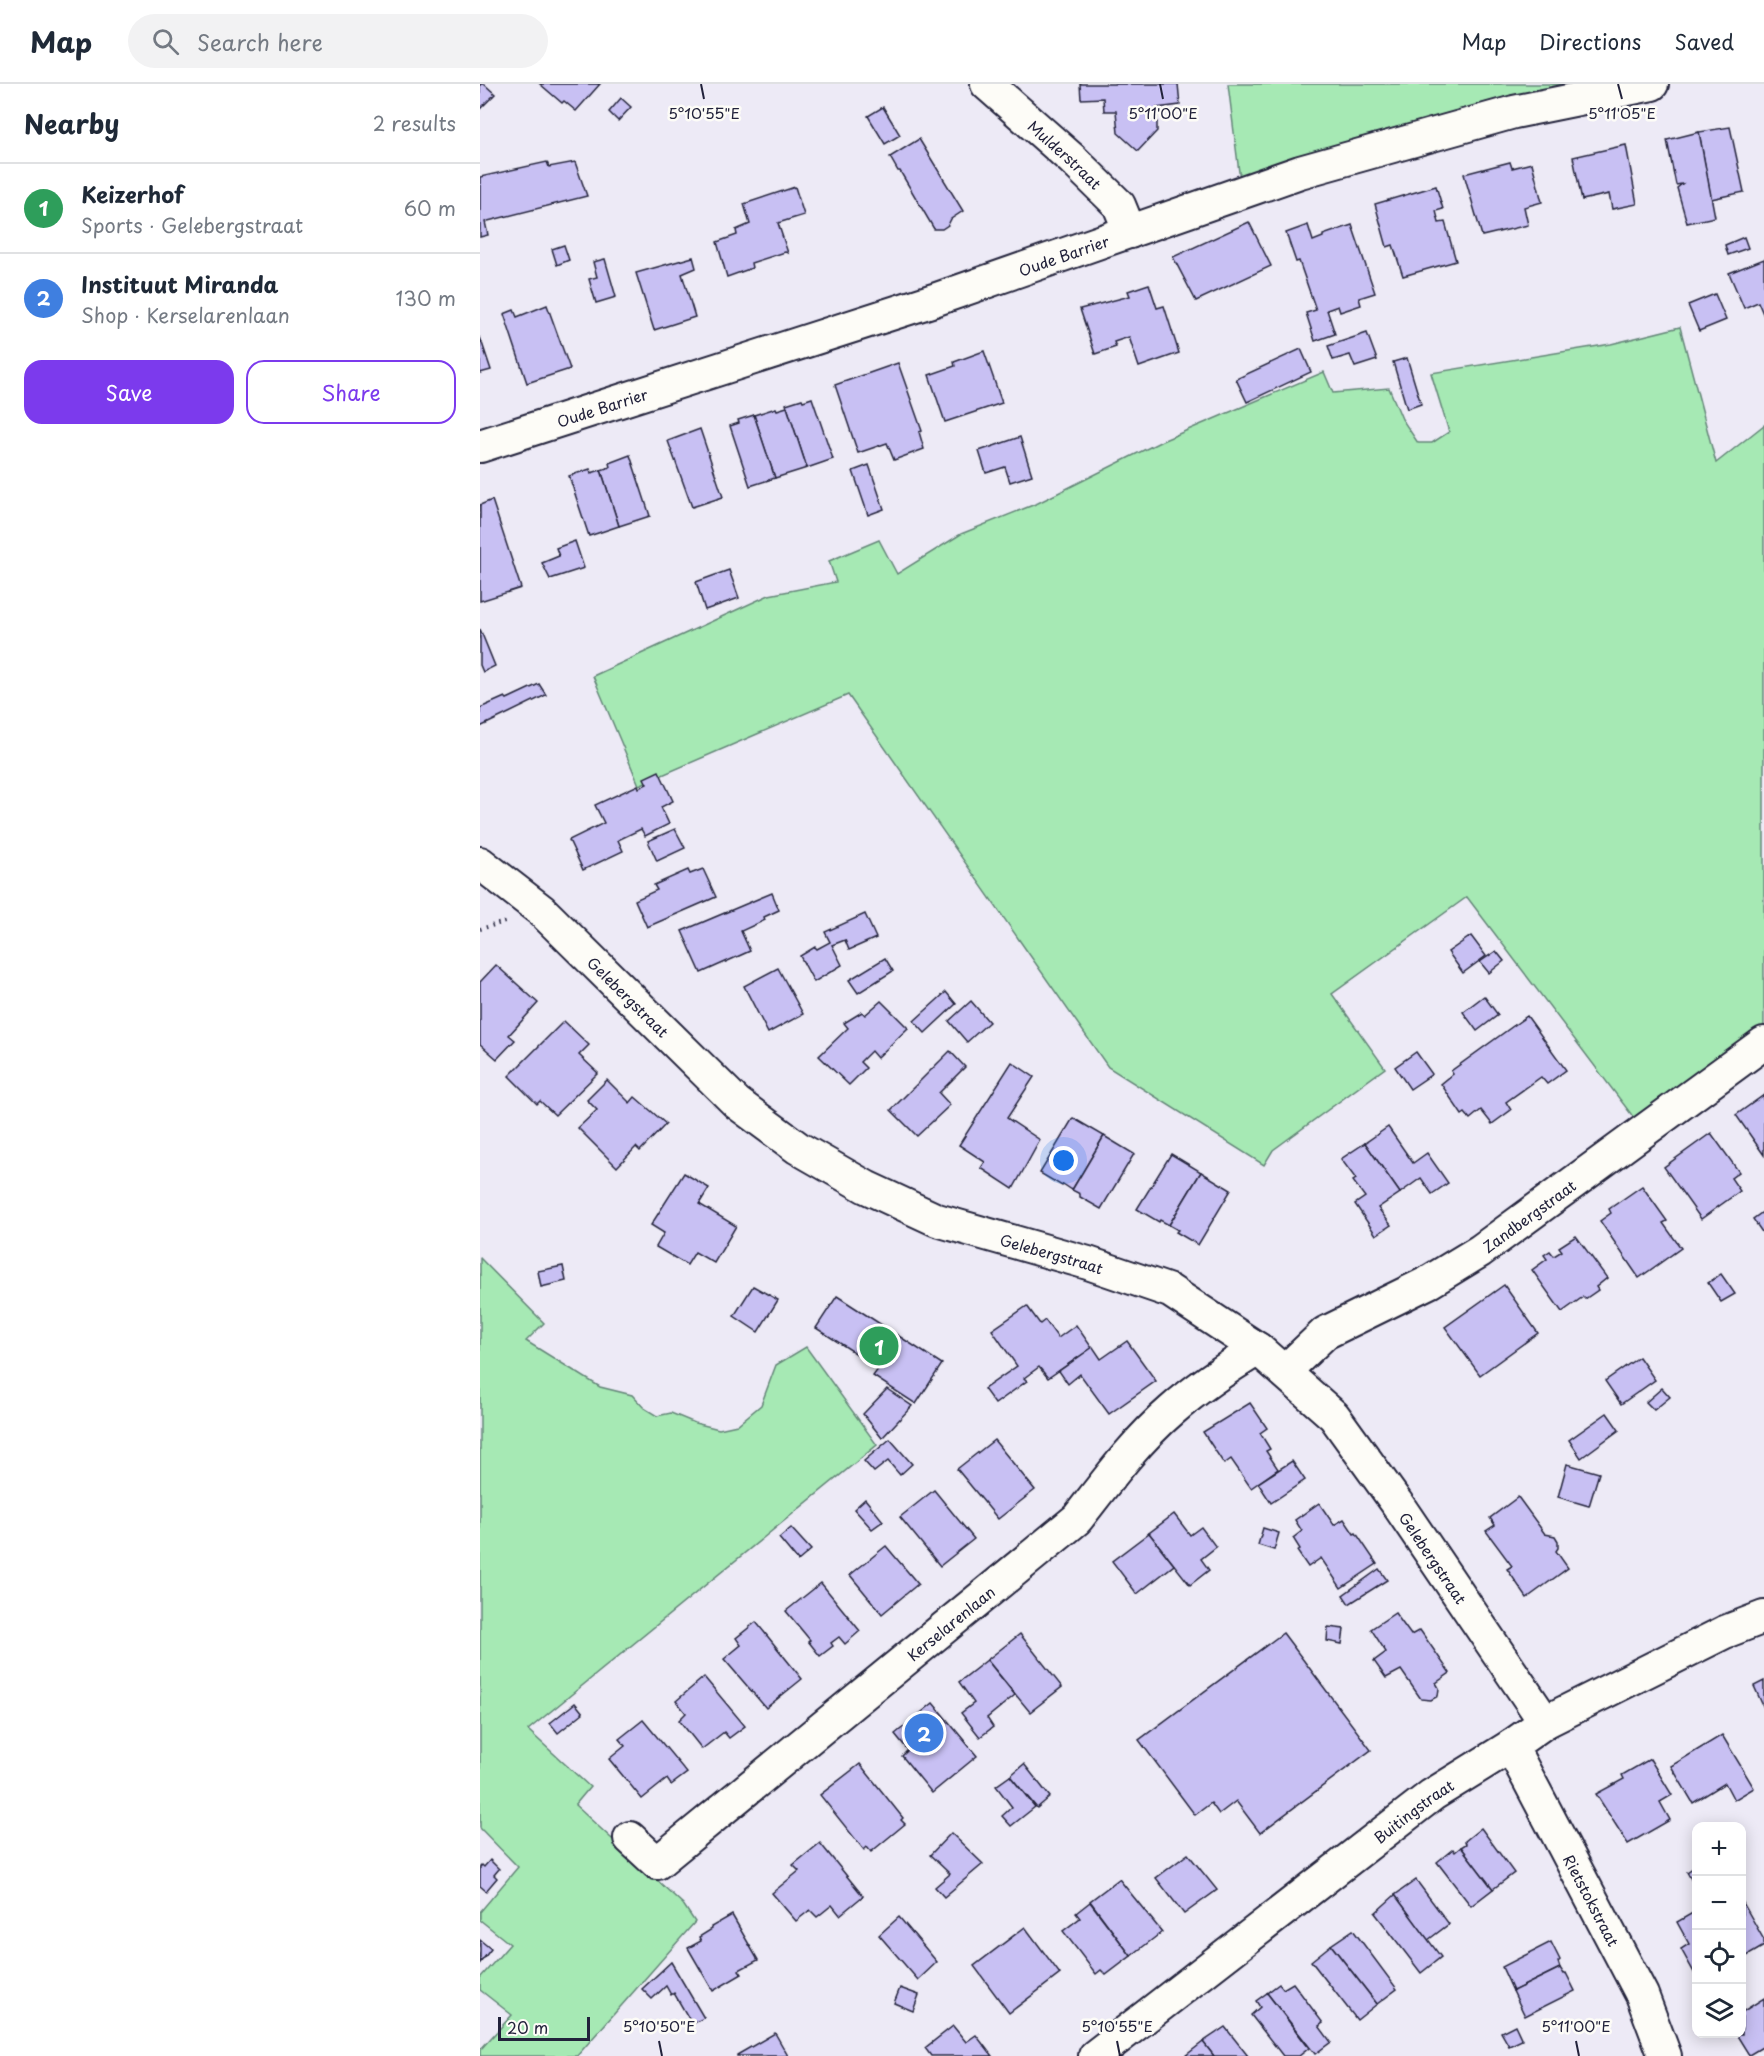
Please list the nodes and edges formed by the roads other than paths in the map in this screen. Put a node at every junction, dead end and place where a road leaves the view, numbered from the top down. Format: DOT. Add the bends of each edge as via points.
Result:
graph roads {
  1 [pos="987,84"];
  2 [pos="1652,84"];
  3 [pos="1130,232"];
  4 [pos="480,446"];
  5 [pos="480,863"];
  6 [pos="1764,1043"];
  7 [pos="1258,1349"];
  8 [pos="1285,1371"];
  9 [pos="1764,1617"];
  10 [pos="1545,1722"];
  11 [pos="1511,1746"];
  12 [pos="630,1838"];
  13 [pos="1095,2056"];
  14 [pos="1665,2056"];
  1 -- 3 [label="street, Mulderstraat" via="1119,205"];
  2 -- 3 [label="street, Oude Barrier" via="1514,112 1398,144 1300,172"];
  3 -- 4 [label="street, Oude Barrier" via="934,300"];
  5 -- 7 [label="street, Gelebergstraat" via="542,911 737,1103 798,1148 937,1220 1170,1291"];
  6 -- 8 [label="street, Zandbergstraat" via="1480,1251 1428,1282 1324,1333"];
  7 -- 8 [label="street, Gelebergstraat"];
  7 -- 12 [label="street, Kerselarenlaan" via="1222,1371 1170,1412 1122,1462 1077,1519 657,1863"];
  8 -- 10 [label="street, Gelebergstraat" via="1334,1416"];
  9 -- 10 [label="street, Buitingstraat" via="1725,1632"];
  10 -- 11 [label="street, Buitingstraat"];
  11 -- 13 [label="street, Buitingstraat" via="1432,1795"];
  11 -- 14 [label="street, Rietstokstraat" via="1641,1995"];
}
